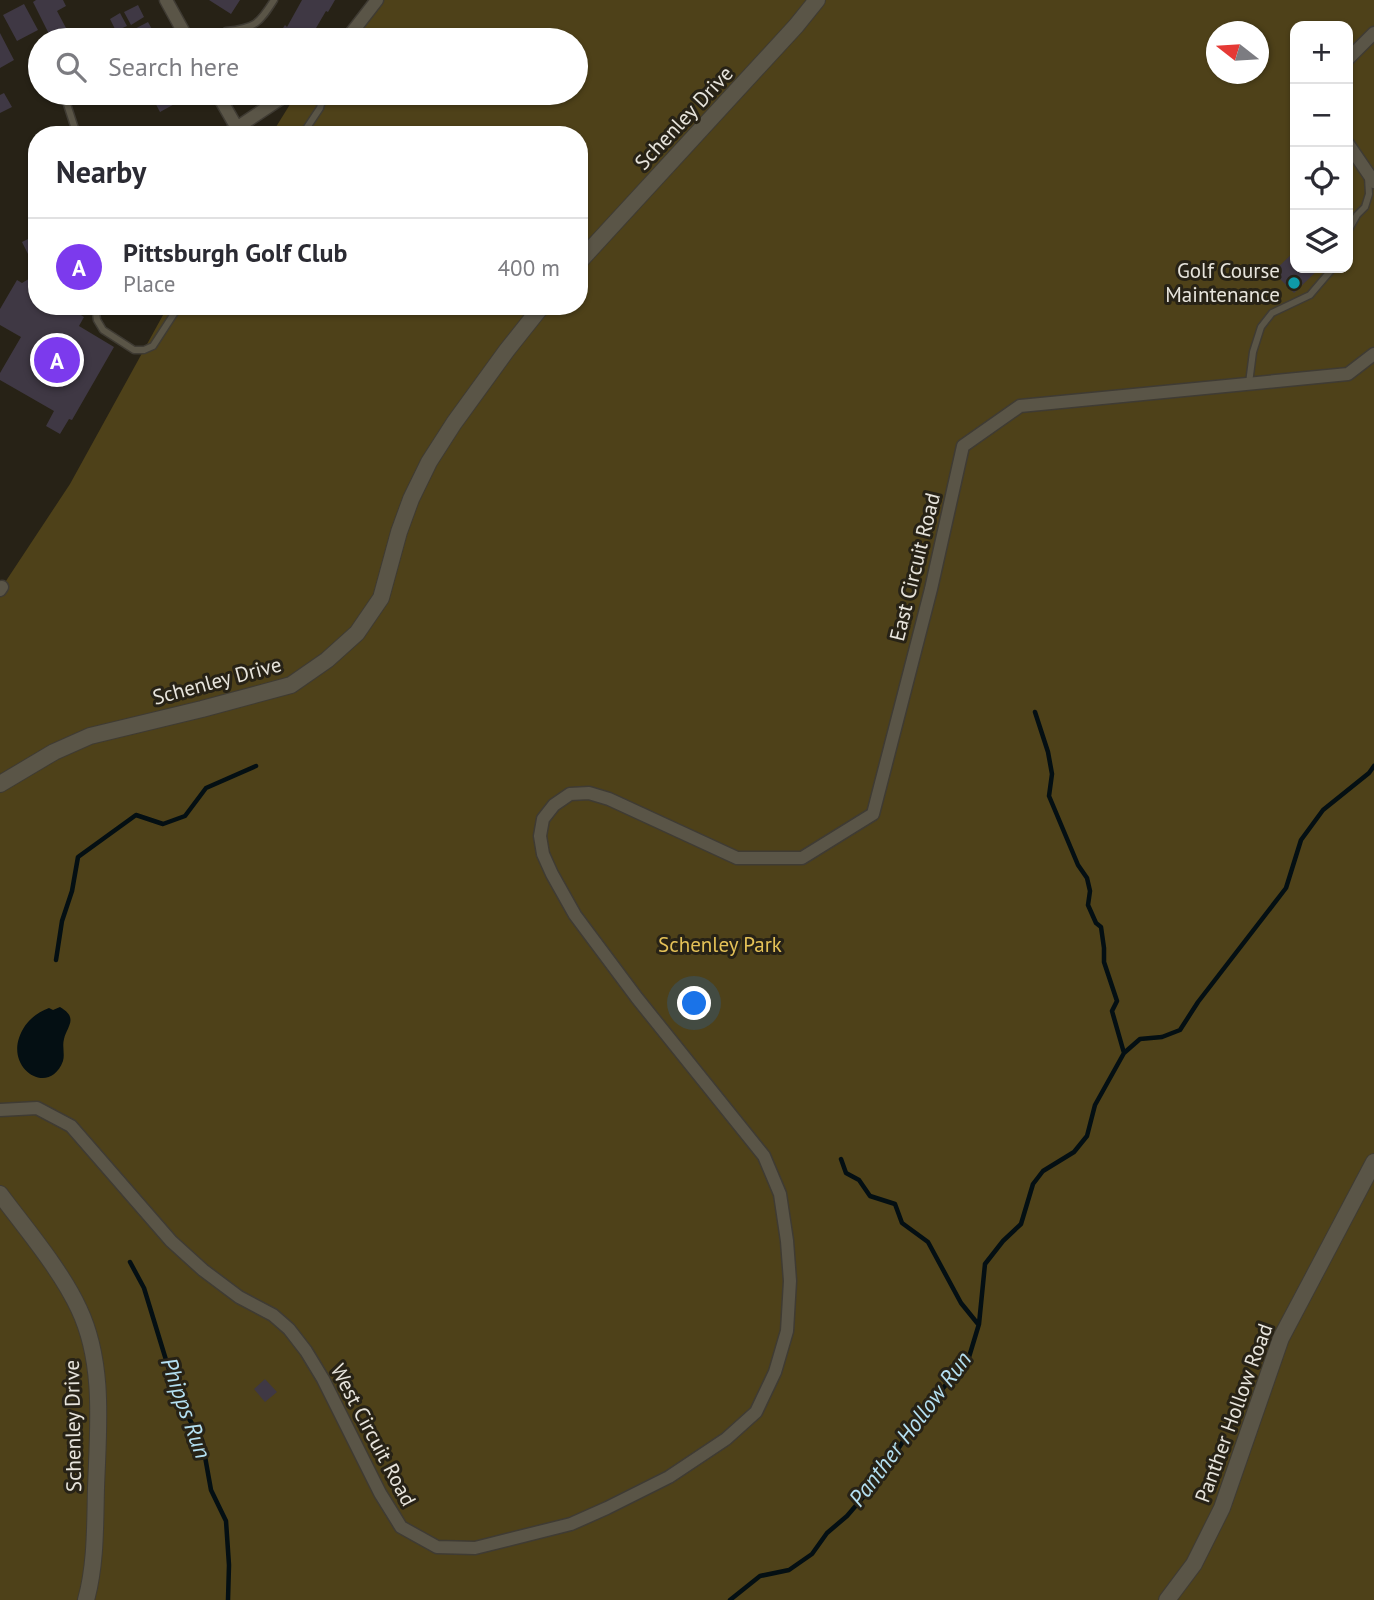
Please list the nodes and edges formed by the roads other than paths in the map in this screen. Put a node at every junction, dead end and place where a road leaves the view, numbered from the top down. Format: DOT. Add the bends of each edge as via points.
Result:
graph roads {
  1 [pos="166,0"];
  2 [pos="274,0"];
  3 [pos="377,0"];
  4 [pos="817,0"];
  5 [pos="181,28"];
  6 [pos="245,28"];
  7 [pos="355,28"];
  8 [pos="1374,33"];
  9 [pos="1353,54"];
  10 [pos="67,105"];
  11 [pos="222,105"];
  12 [pos="271,105"];
  13 [pos="321,105"];
  14 [pos="74,126"];
  15 [pos="230,126"];
  16 [pos="241,126"];
  17 [pos="308,126"];
  18 [pos="1350,147"];
  19 [pos="1371,178"];
  20 [pos="1353,223"];
  21 [pos="588,252"];
  22 [pos="1330,273"];
  23 [pos="96,315"];
  24 [pos="173,315"];
  25 [pos="535,315"];
  26 [pos="1374,354"];
  27 [pos="1248,385"];
  28 [pos="0,784"];
  29 [pos="589,793"];
  30 [pos="0,1110"];
  31 [pos="1374,1162"];
  32 [pos="0,1194"];
  33 [pos="86,1600"];
  34 [pos="1167,1600"];
  1 -- 5 [label="street"];
  2 -- 6 [label="lane" via="262,20"];
  3 -- 7 [label="street"];
  4 -- 21 [label="street, Schenley Drive"];
  8 -- 9 [label="street"];
  10 -- 14 [label="lane"];
  11 -- 15 [label="street"];
  12 -- 16 [label="street"];
  13 -- 17 [label="lane"];
  18 -- 19 [label="street"];
  19 -- 20 [label="lane" via="1365,207"];
  22 -- 27 [label="lane" via="1310,295 1272,313 1261,327"];
  23 -- 24 [label="lane" via="103,330 134,350 144,351 153,346"];
  25 -- 28 [label="street, Schenley Drive" via="429,462 399,532 381,598 357,633 327,660 291,685 90,736"];
  26 -- 27 [label="street, East Circuit Road" via="1348,374"];
  27 -- 29 [label="street, East Circuit Road" via="1020,406 964,446 873,814 802,858 737,858"];
  29 -- 30 [label="street, West Circuit Road" via="570,794 543,819 543,854 575,915 764,1156 780,1194 787,1241 787,1331 756,1412 726,1439 669,1477 571,1524 475,1548 437,1547 401,1527 323,1379 289,1329 239,1297 171,1241 71,1126 37,1108"];
  31 -- 34 [label="street, Panther Hollow Road" via="1282,1338 1222,1508 1194,1564"];
  32 -- 33 [label="street, Schenley Drive" via="67,1286 80,1310 95,1361 99,1422 95,1529"];
}
